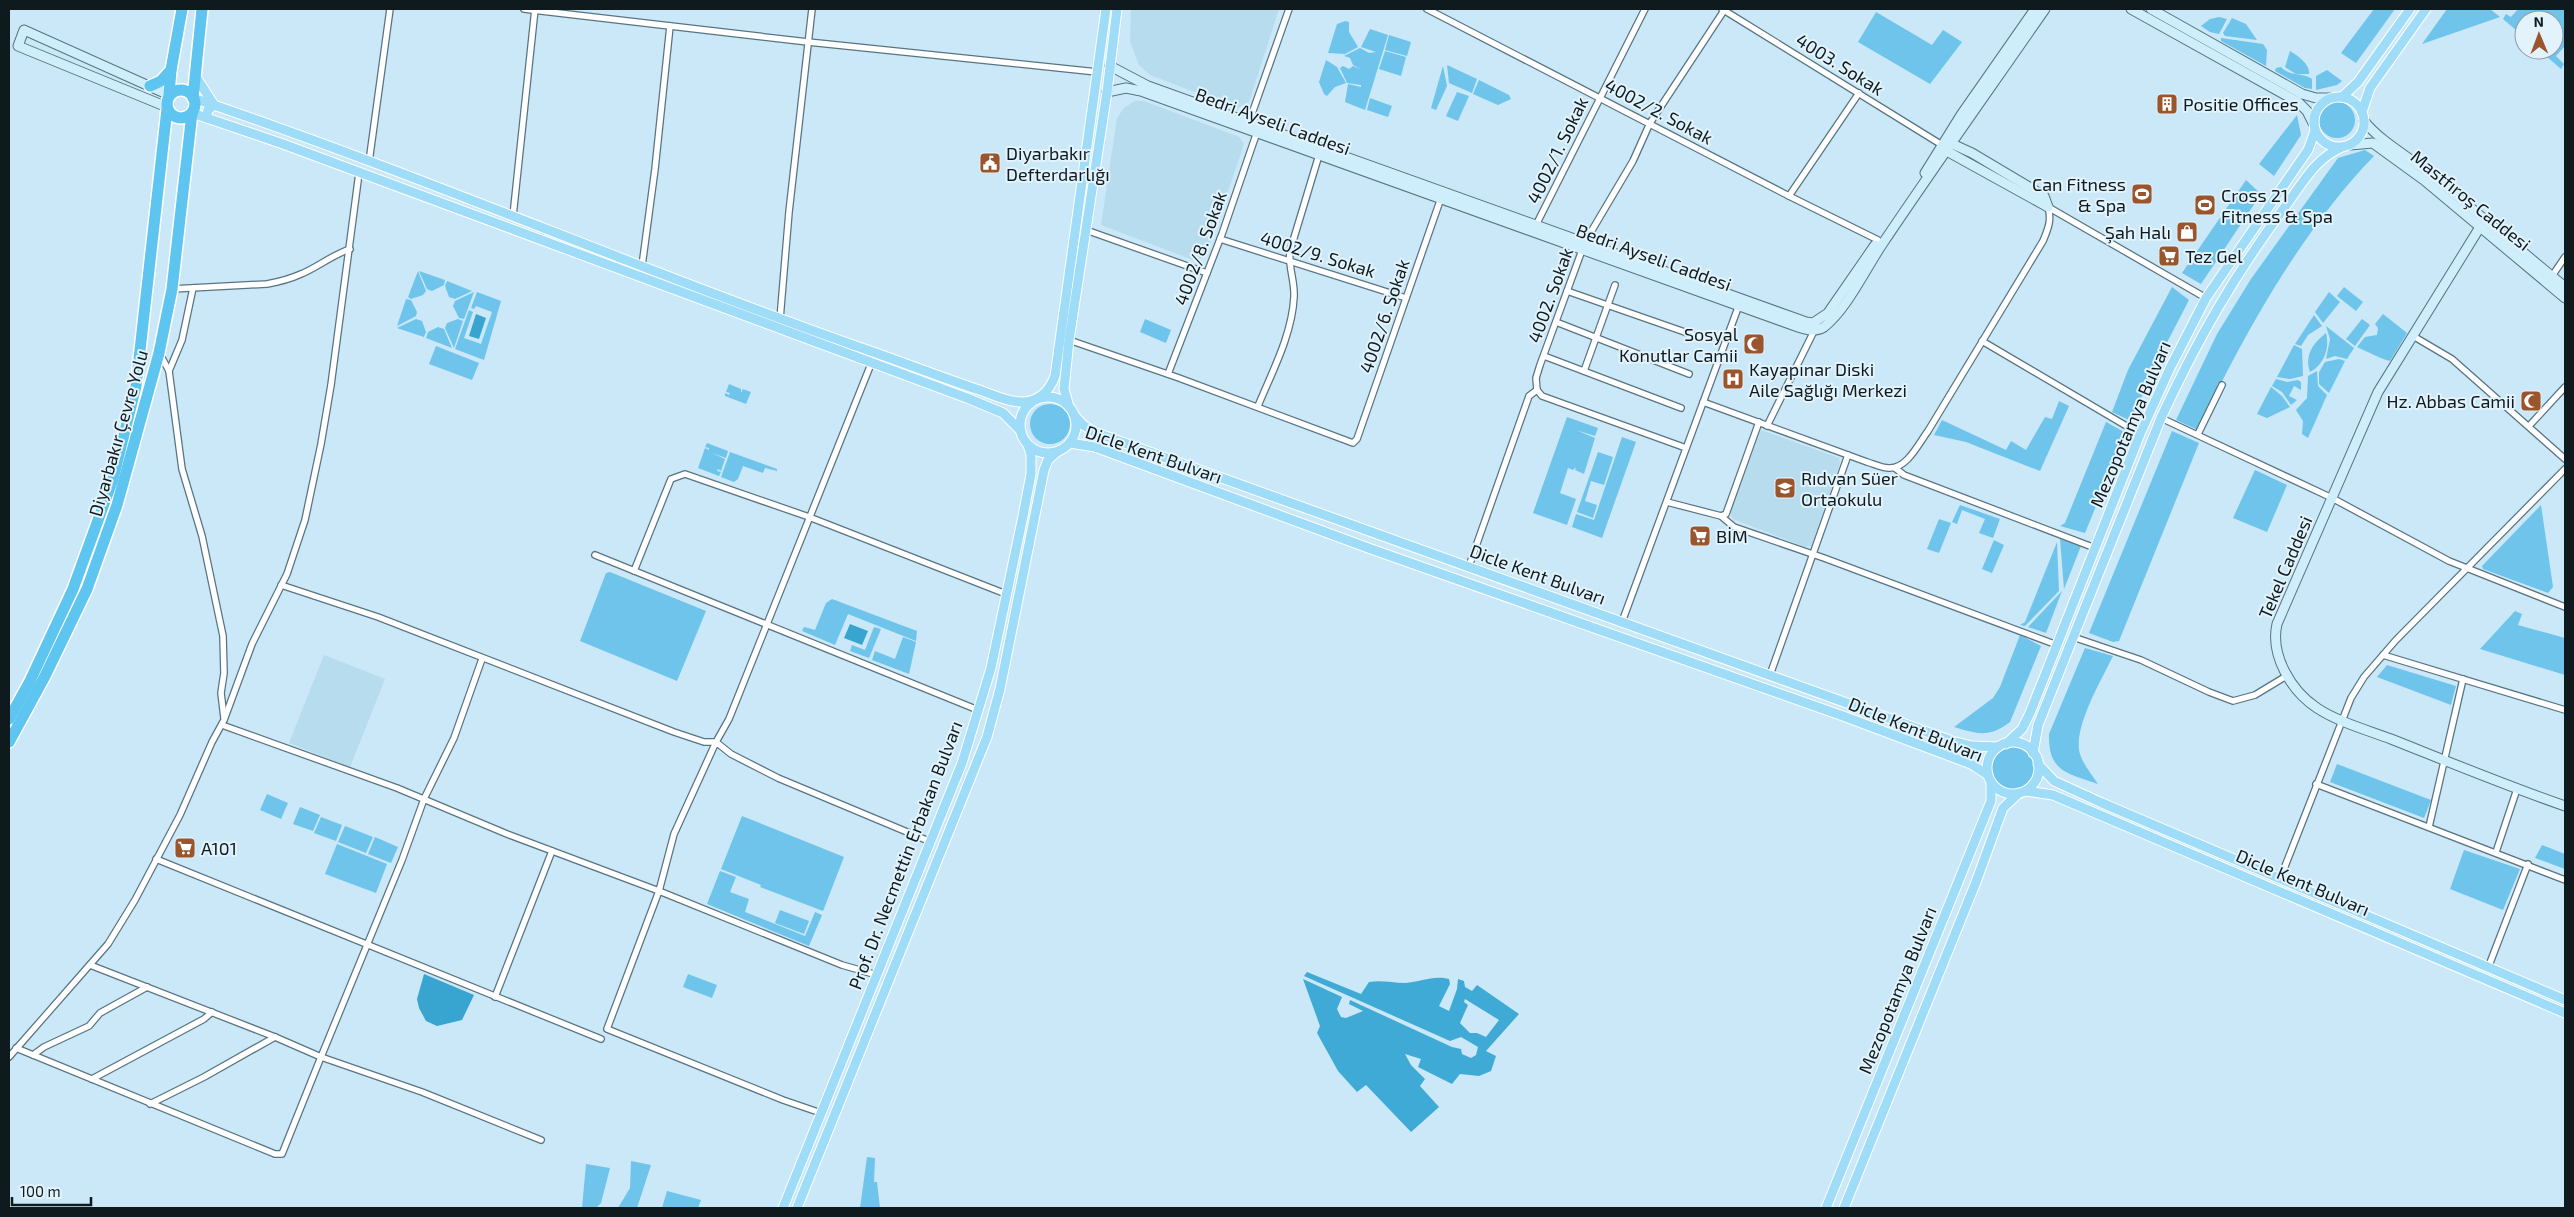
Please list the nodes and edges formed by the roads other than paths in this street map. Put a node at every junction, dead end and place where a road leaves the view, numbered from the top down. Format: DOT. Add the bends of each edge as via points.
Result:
graph roads {
  1 [pos="182,9"];
  2 [pos="202,9"];
  3 [pos="390,9"];
  4 [pos="524,9"];
  5 [pos="535,9"];
  6 [pos="812,9"];
  7 [pos="1106,9"];
  8 [pos="1117,9"];
  9 [pos="1289,9"];
  10 [pos="1426,9"];
  11 [pos="1645,9"];
  12 [pos="1723,9"];
  13 [pos="2034,9"];
  14 [pos="2045,9"];
  15 [pos="2131,9"];
  16 [pos="2151,9"];
  17 [pos="2410,9"];
  18 [pos="2426,9"];
  19 [pos="670,26"];
  20 [pos="808,42"];
  21 [pos="1110,66"];
  22 [pos="171,70"];
  23 [pos="1097,72"];
  24 [pos="196,77"];
  25 [pos="150,86"];
  26 [pos="1107,92"];
  27 [pos="1859,93"];
  28 [pos="1600,97"];
  29 [pos="2342,97"];
  30 [pos="193,98"];
  31 [pos="2331,98"];
  32 [pos="168,104"];
  33 [pos="214,104"];
  34 [pos="192,112"];
  35 [pos="2362,112"];
  36 [pos="206,118"];
  37 [pos="1249,122"];
  38 [pos="2364,122"];
  39 [pos="1650,123"];
  40 [pos="2314,127"];
  41 [pos="1257,132"];
  42 [pos="1945,146"];
  43 [pos="2346,146"];
  44 [pos="1320,154"];
  45 [pos="369,162"];
  46 [pos="359,173"];
  47 [pos="1789,196"];
  48 [pos="1441,198"];
  49 [pos="2048,207"];
  50 [pos="513,216"];
  51 [pos="1536,225"];
  52 [pos="2480,227"];
  53 [pos="1086,230"];
  54 [pos="1220,239"];
  55 [pos="1878,240"];
  56 [pos="1584,246"];
  57 [pos="350,249"];
  58 [pos="2565,257"];
  59 [pos="1289,261"];
  60 [pos="642,266"];
  61 [pos="1207,273"];
  62 [pos="2552,276"];
  63 [pos="1615,285"];
  64 [pos="2565,287"];
  65 [pos="193,288"];
  66 [pos="172,289"];
  67 [pos="1567,291"];
  68 [pos="1406,298"];
  69 [pos="2206,298"];
  70 [pos="2565,298"];
  71 [pos="1608,305"];
  72 [pos="1739,305"];
  73 [pos="780,319"];
  74 [pos="1556,322"];
  75 [pos="1814,331"];
  76 [pos="2413,336"];
  77 [pos="1699,337"];
  78 [pos="1596,338"];
  79 [pos="1069,340"];
  80 [pos="1982,341"];
  81 [pos="159,353"];
  82 [pos="1544,356"];
  83 [pos="871,364"];
  84 [pos="169,371"];
  85 [pos="1584,371"];
  86 [pos="1168,374"];
  87 [pos="1689,374"];
  88 [pos="2222,385"];
  89 [pos="2565,387"];
  90 [pos="1537,390"];
  91 [pos="1035,400"];
  92 [pos="1703,402"];
  93 [pos="1258,406"];
  94 [pos="1681,408"];
  95 [pos="1072,411"];
  96 [pos="2161,418"];
  97 [pos="1759,422"];
  98 [pos="1767,426"];
  99 [pos="2529,426"];
  100 [pos="1020,431"];
  101 [pos="2140,434"];
  102 [pos="2198,434"];
  103 [pos="1070,443"];
  104 [pos="1028,445"];
  105 [pos="1686,448"];
  106 [pos="1058,451"];
  107 [pos="1848,455"];
  108 [pos="2565,459"];
  109 [pos="1895,468"];
  110 [pos="2565,469"];
  111 [pos="2332,498"];
  112 [pos="1667,502"];
  113 [pos="1721,516"];
  114 [pos="809,517"];
  115 [pos="2095,548"];
  116 [pos="1812,554"];
  117 [pos="595,555"];
  118 [pos="1469,566"];
  119 [pos="2467,569"];
  120 [pos="634,571"];
  121 [pos="281,584"];
  122 [pos="1006,594"];
  123 [pos="2565,607"];
  124 [pos="1622,622"];
  125 [pos="766,624"];
  126 [pos="2074,637"];
  127 [pos="2057,645"];
  128 [pos="2383,655"];
  129 [pos="482,659"];
  130 [pos="1770,675"];
  131 [pos="2288,675"];
  132 [pos="2463,680"];
  133 [pos="978,710"];
  134 [pos="2565,710"];
  135 [pos="9,719"];
  136 [pos="2343,720"];
  137 [pos="223,723"];
  138 [pos="9,742"];
  139 [pos="716,742"];
  140 [pos="2002,745"];
  141 [pos="2033,753"];
  142 [pos="2444,760"];
  143 [pos="2038,764"];
  144 [pos="1989,779"];
  145 [pos="2316,784"];
  146 [pos="2517,789"];
  147 [pos="2023,792"];
  148 [pos="424,799"];
  149 [pos="2565,806"];
  150 [pos="2429,827"];
  151 [pos="931,842"];
  152 [pos="552,851"];
  153 [pos="2496,852"];
  154 [pos="156,858"];
  155 [pos="2528,864"];
  156 [pos="2280,879"];
  157 [pos="2565,880"];
  158 [pos="659,891"];
  159 [pos="366,945"];
  160 [pos="90,965"];
  161 [pos="2488,968"];
  162 [pos="877,975"];
  163 [pos="147,987"];
  164 [pos="495,997"];
  165 [pos="2565,1000"];
  166 [pos="212,1012"];
  167 [pos="2565,1013"];
  168 [pos="275,1037"];
  169 [pos="601,1039"];
  170 [pos="16,1048"];
  171 [pos="33,1055"];
  172 [pos="9,1057"];
  173 [pos="321,1058"];
  174 [pos="92,1079"];
  175 [pos="150,1104"];
  176 [pos="822,1113"];
  177 [pos="541,1140"];
  178 [pos="783,1208"];
  179 [pos="797,1208"];
  180 [pos="1826,1208"];
  181 [pos="1844,1208"];
  1 -- 22 [label="highway, Diyarbakır Çevre Yolu"];
  2 -- 24 [label="highway"];
  3 -- 45 [label="street"];
  4 -- 5 [label="street"];
  5 -- 19 [label="street"];
  5 -- 50 [label="street"];
  6 -- 20 [label="street"];
  7 -- 23 [label="main road"];
  8 -- 21 [label="main road"];
  9 -- 37 [label="street"];
  10 -- 28 [label="street, 4002/2. Sokak"];
  11 -- 28 [label="street, 4002/1. Sokak"];
  12 -- 27 [label="street, 4003. Sokak"];
  12 -- 39 [label="street, 4002. Sokak"];
  13 -- 42 [label="main road, Bedri Ayseli Caddesi"];
  14 -- 42 [label="main road, Bedri Ayseli Caddesi"];
  15 -- 40 [label="main road" via="2298,102 2307,111"];
  16 -- 31 [label="main road" via="2302,94"];
  17 -- 29 [label="main road" via="2358,82"];
  18 -- 35 [label="main road" via="2370,88"];
  19 -- 20 [label="street"];
  19 -- 60 [label="street"];
  20 -- 23 [label="street"];
  20 -- 73 [label="street"];
  21 -- 26 [label="main road"];
  21 -- 37 [label="main road, Bedri Ayseli Caddesi" via="1148,86"];
  22 -- 25 [label="highway"];
  22 -- 32 [label="highway, Diyarbakır Çevre Yolu"];
  23 -- 91 [label="main road" via="1055,376 1046,392"];
  24 -- 30 [label="highway"];
  24 -- 33 [label="main road"];
  25 -- 32 [label="main road"];
  25 -- 32 [label="main road" via="24,30 18,46"];
  26 -- 41 [label="main road, Bedri Ayseli Caddesi" via="1126,88 1141,90"];
  26 -- 53 [label="main road"];
  27 -- 42 [label="street, 4003. Sokak"];
  27 -- 47 [label="street"];
  28 -- 39 [label="street, 4002/2. Sokak"];
  28 -- 51 [label="street, 4002/1. Sokak"];
  29 -- 31 [label="main road"];
  29 -- 35 [label="main road" via="2354,102"];
  30 -- 32 [label="highway" via="184,90 176,91"];
  30 -- 33 [label="main road"];
  30 -- 34 [label="highway"];
  31 -- 40 [label="main road" via="2318,107"];
  32 -- 34 [label="highway" via="171,115 178,118"];
  32 -- 135 [label="highway, Diyarbakır Çevre Yolu" via="136,386 112,480 73,590 30,683"];
  33 -- 36 [label="main road"];
  33 -- 45 [label="main road"];
  34 -- 36 [label="main road"];
  34 -- 66 [label="highway, Diyarbakır Çevre Yolu"];
  35 -- 38 [label="main road"];
  36 -- 46 [label="main road"];
  37 -- 51 [label="main road, Bedri Ayseli Caddesi"];
  38 -- 43 [label="main road" via="2360,135"];
  38 -- 62 [label="main road, Mastfıroş Caddesi"];
  39 -- 47 [label="street, 4002/2. Sokak"];
  39 -- 56 [label="street, 4002. Sokak" via="1633,161"];
  40 -- 43 [label="main road" via="2326,144"];
  40 -- 69 [label="main road, Mezopotamya Bulvarı" via="2308,150"];
  41 -- 44 [label="main road, Bedri Ayseli Caddesi"];
  41 -- 54 [label="street, 4002/8. Sokak"];
  42 -- 49 [label="main road"];
  42 -- 55 [label="main road, Bedri Ayseli Caddesi"];
  42 -- 75 [label="main road, Bedri Ayseli Caddesi" via="1832,320"];
  43 -- 52 [label="main road, Mastfıroş Caddesi" via="2373,143"];
  43 -- 96 [label="main road, Mezopotamya Bulvarı" via="2320,159 2231,284 2203,332"];
  44 -- 48 [label="main road, Bedri Ayseli Caddesi"];
  44 -- 59 [label="street"];
  45 -- 50 [label="main road"];
  46 -- 57 [label="street"];
  46 -- 83 [label="main road"];
  47 -- 55 [label="street, 4002/2. Sokak"];
  48 -- 56 [label="main road, Bedri Ayseli Caddesi"];
  48 -- 68 [label="street, 4002/6. Sokak"];
  49 -- 69 [label="street"];
  49 -- 80 [label="street" via="2049,225 2042,241"];
  50 -- 60 [label="main road"];
  51 -- 56 [label="main road, Bedri Ayseli Caddesi"];
  52 -- 70 [label="main road, Mastfıroş Caddesi"];
  52 -- 76 [label="main road, Tekel Caddesi"];
  53 -- 61 [label="street"];
  53 -- 79 [label="main road"];
  54 -- 59 [label="street, 4002/9. Sokak"];
  54 -- 61 [label="street, 4002/8. Sokak"];
  55 -- 56 [label="main road, Bedri Ayseli Caddesi" via="1828,313 1813,323"];
  56 -- 67 [label="street, 4002. Sokak"];
  56 -- 72 [label="main road, Bedri Ayseli Caddesi"];
  57 -- 65 [label="street" via="301,275 282,281"];
  57 -- 121 [label="street" via="321,444 305,520"];
  58 -- 62 [label="street"];
  59 -- 68 [label="street, 4002/9. Sokak"];
  59 -- 93 [label="street" via="1294,294 1292,312 1284,342"];
  60 -- 73 [label="main road"];
  61 -- 86 [label="street, 4002/8. Sokak"];
  62 -- 64 [label="main road, Mastfıroş Caddesi"];
  63 -- 71 [label="street"];
  65 -- 66 [label="street"];
  65 -- 84 [label="street" via="182,340"];
  66 -- 81 [label="highway, Diyarbakır Çevre Yolu"];
  67 -- 71 [label="street"];
  67 -- 74 [label="street, 4002. Sokak"];
  68 -- 93 [label="street, 4002/6. Sokak" via="1357,439 1353,442"];
  69 -- 101 [label="main road, Mezopotamya Bulvarı"];
  71 -- 77 [label="street"];
  71 -- 78 [label="street"];
  72 -- 75 [label="main road, Bedri Ayseli Caddesi"];
  72 -- 92 [label="street"];
  73 -- 91 [label="main road" via="1008,400"];
  74 -- 78 [label="street"];
  74 -- 82 [label="street, 4002. Sokak"];
  75 -- 98 [label="street"];
  76 -- 99 [label="street" via="2452,359"];
  76 -- 111 [label="main road, Tekel Caddesi" via="2378,392"];
  78 -- 85 [label="street"];
  78 -- 87 [label="street"];
  79 -- 86 [label="street"];
  79 -- 95 [label="main road" via="1064,389"];
  80 -- 101 [label="street"];
  80 -- 109 [label="street" via="1928,432 1907,460"];
  81 -- 84 [label="street"];
  81 -- 138 [label="highway, Diyarbakır Çevre Yolu" via="118,505 87,589"];
  82 -- 85 [label="street"];
  82 -- 90 [label="street, 4002. Sokak" via="1536,378"];
  83 -- 100 [label="main road" via="985,405 1007,416"];
  83 -- 114 [label="street"];
  84 -- 137 [label="street" via="182,469 202,536 223,636"];
  85 -- 94 [label="street"];
  86 -- 93 [label="street"];
  88 -- 102 [label="street"];
  89 -- 99 [label="street"];
  90 -- 105 [label="street" via="1542,396"];
  90 -- 118 [label="street" via="1529,396"];
  91 -- 95 [label="main road" via="1053,398"];
  91 -- 100 [label="main road" via="1022,413"];
  92 -- 97 [label="street"];
  92 -- 105 [label="street"];
  95 -- 103 [label="main road" via="1076,429"];
  95 -- 118 [label="main road, Dicle Kent Bulvarı" via="1083,425 1119,442"];
  96 -- 102 [label="street"];
  96 -- 126 [label="main road, Mezopotamya Bulvarı"];
  97 -- 98 [label="street"];
  97 -- 113 [label="street" via="1726,514"];
  98 -- 107 [label="street"];
  99 -- 108 [label="street"];
  100 -- 104 [label="main road"];
  101 -- 115 [label="main road, Mezopotamya Bulvarı"];
  102 -- 111 [label="street"];
  103 -- 106 [label="main road"];
  103 -- 144 [label="main road, Dicle Kent Bulvarı" via="1094,446 1371,549 1843,716 1971,764"];
  104 -- 106 [label="main road" via="1042,452"];
  104 -- 122 [label="main road, Prof. Dr. Necmettin Erbakan Bulvarı" via="1031,474"];
  105 -- 112 [label="street"];
  106 -- 179 [label="main road, Prof. Dr. Necmettin Erbakan Bulvarı" via="1048,460 1044,470 1000,689 987,737"];
  107 -- 109 [label="street"];
  107 -- 116 [label="street"];
  109 -- 115 [label="street" via="1904,475"];
  110 -- 119 [label="street"];
  111 -- 119 [label="street"];
  111 -- 131 [label="main road, Tekel Caddesi" via="2274,636"];
  112 -- 113 [label="street"];
  112 -- 124 [label="street"];
  113 -- 116 [label="street" via="1734,527"];
  114 -- 120 [label="street" via="697,477 679,475 671,479"];
  114 -- 122 [label="street"];
  114 -- 125 [label="street"];
  115 -- 127 [label="main road, Mezopotamya Bulvarı"];
  116 -- 127 [label="street"];
  116 -- 130 [label="street"];
  117 -- 120 [label="street"];
  118 -- 124 [label="main road, Dicle Kent Bulvarı"];
  119 -- 123 [label="street"];
  119 -- 128 [label="street"];
  120 -- 125 [label="street"];
  121 -- 129 [label="street" via="378,617"];
  121 -- 137 [label="street" via="252,644"];
  122 -- 133 [label="main road, Prof. Dr. Necmettin Erbakan Bulvarı" via="991,668"];
  124 -- 130 [label="main road, Dicle Kent Bulvarı"];
  125 -- 133 [label="street"];
  125 -- 139 [label="street" via="729,719"];
  126 -- 131 [label="street" via="2141,660 2233,701 2255,695"];
  126 -- 141 [label="main road, Mezopotamya Bulvarı" via="2038,725"];
  127 -- 140 [label="main road, Mezopotamya Bulvarı" via="2022,728"];
  128 -- 132 [label="street"];
  128 -- 136 [label="street" via="2351,698"];
  129 -- 139 [label="street" via="674,732 704,742"];
  129 -- 148 [label="street" via="454,738"];
  130 -- 140 [label="main road, Dicle Kent Bulvarı" via="1952,741 1972,746"];
  131 -- 136 [label="main road, Tekel Caddesi" via="2296,690 2318,708"];
  132 -- 134 [label="street"];
  132 -- 142 [label="street"];
  133 -- 151 [label="main road, Prof. Dr. Necmettin Erbakan Bulvarı" via="962,763"];
  136 -- 142 [label="main road, Tekel Caddesi"];
  136 -- 145 [label="street"];
  137 -- 148 [label="street"];
  137 -- 154 [label="street"];
  139 -- 151 [label="street" via="731,754 778,778"];
  139 -- 158 [label="street" via="674,834"];
  140 -- 141 [label="main road" via="2021,744"];
  140 -- 144 [label="main road" via="1988,760"];
  141 -- 143 [label="main road"];
  142 -- 146 [label="main road, Tekel Caddesi"];
  142 -- 150 [label="street"];
  143 -- 147 [label="main road" via="2036,779"];
  143 -- 156 [label="main road, Dicle Kent Bulvarı" via="2054,781"];
  144 -- 147 [label="main road" via="2004,793"];
  144 -- 180 [label="main road, Mezopotamya Bulvarı" via="1991,801"];
  145 -- 150 [label="street"];
  145 -- 156 [label="street"];
  146 -- 149 [label="main road, Tekel Caddesi"];
  146 -- 153 [label="street"];
  147 -- 167 [label="main road, Dicle Kent Bulvarı" via="2053,795"];
  147 -- 181 [label="main road, Mezopotamya Bulvarı" via="2004,808"];
  148 -- 152 [label="street"];
  148 -- 159 [label="street"];
  150 -- 153 [label="street"];
  151 -- 162 [label="main road, Prof. Dr. Necmettin Erbakan Bulvarı"];
  152 -- 158 [label="street"];
  152 -- 164 [label="street"];
  153 -- 155 [label="street"];
  154 -- 159 [label="street"];
  154 -- 160 [label="street" via="108,944"];
  155 -- 157 [label="street"];
  155 -- 161 [label="street"];
  156 -- 161 [label="main road, Dicle Kent Bulvarı"];
  158 -- 162 [label="street" via="842,966"];
  158 -- 176 [label="street" via="608,1029"];
  159 -- 164 [label="street"];
  159 -- 173 [label="street"];
  160 -- 163 [label="street"];
  160 -- 170 [label="street"];
  161 -- 165 [label="main road, Dicle Kent Bulvarı"];
  162 -- 176 [label="main road, Prof. Dr. Necmettin Erbakan Bulvarı"];
  163 -- 166 [label="street"];
  163 -- 171 [label="street" via="100,1014 90,1026"];
  164 -- 169 [label="street"];
  166 -- 168 [label="street"];
  166 -- 174 [label="street"];
  168 -- 173 [label="street"];
  168 -- 175 [label="street"];
  170 -- 171 [label="street"];
  170 -- 172 [label="street"];
  171 -- 174 [label="street"];
  173 -- 175 [label="street" via="284,1151 279,1155"];
  173 -- 177 [label="street" via="422,1092"];
  174 -- 175 [label="street"];
  176 -- 178 [label="main road, Prof. Dr. Necmettin Erbakan Bulvarı"];
}
